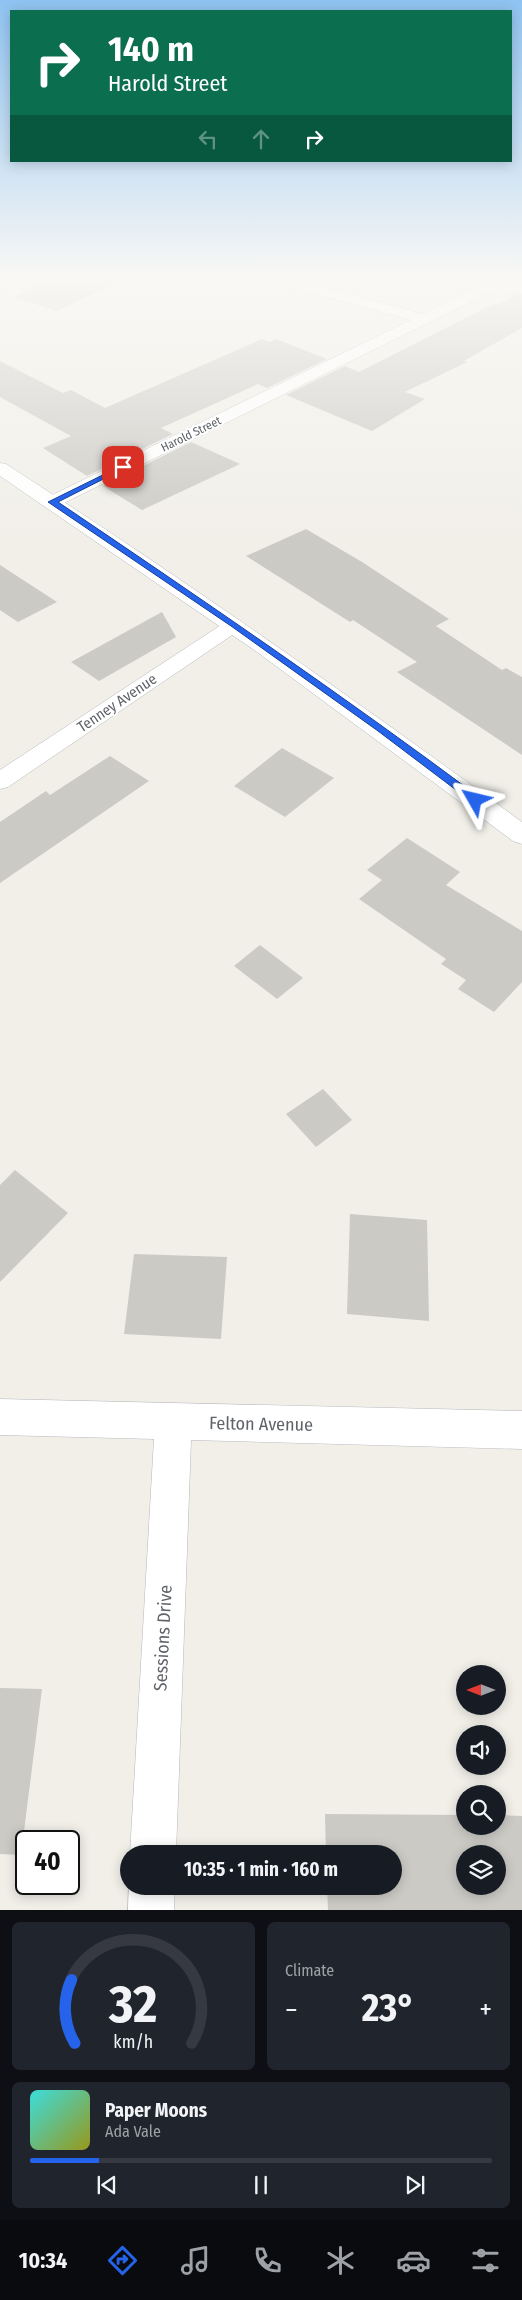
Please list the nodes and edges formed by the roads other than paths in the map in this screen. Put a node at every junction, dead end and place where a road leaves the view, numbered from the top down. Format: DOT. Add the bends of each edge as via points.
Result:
graph roads {
  1 [pos="332,364"];
  2 [pos="0,468"];
  3 [pos="52,502"];
  4 [pos="234,625"];
  5 [pos="0,781"];
  6 [pos="522,835"];
  7 [pos="0,1417"];
  8 [pos="173,1423"];
  9 [pos="522,1430"];
  10 [pos="153,1845"];
  11 [pos="152,1895"];
  12 [pos="151,1910"];
  1 -- 3 [label="street, Harold Street"];
  2 -- 3 [label="street"];
  3 -- 4 [label="street"];
  4 -- 5 [label="street, Tenney Avenue"];
  4 -- 6 [label="street" via="382,729"];
  7 -- 8 [label="street, Felton Avenue"];
  8 -- 9 [label="street, Felton Avenue"];
  8 -- 10 [label="street, Sessions Drive"];
  11 -- 12 [label="street"];
}
